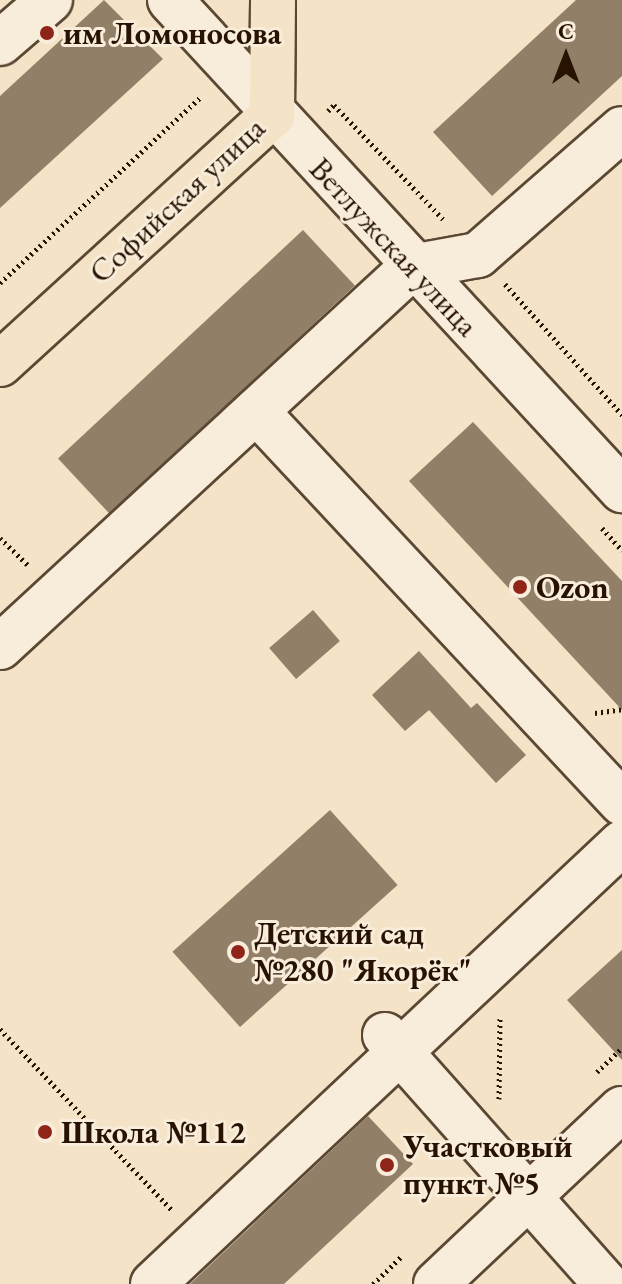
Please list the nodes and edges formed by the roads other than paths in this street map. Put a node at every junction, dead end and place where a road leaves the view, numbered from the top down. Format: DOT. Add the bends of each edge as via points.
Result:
graph roads {
  1 [pos="50,0"];
  2 [pos="170,0"];
  3 [pos="273,0"];
  4 [pos="0,43"];
  5 [pos="272,116"];
  6 [pos="614,146"];
  7 [pos="412,267"];
  8 [pos="0,364"];
  9 [pos="256,411"];
  10 [pos="622,490"];
  11 [pos="0,647"];
  12 [pos="622,803"];
  13 [pos="622,843"];
  14 [pos="392,1042"];
  15 [pos="622,1109"];
  16 [pos="527,1198"];
  17 [pos="153,1284"];
  18 [pos="436,1284"];
  19 [pos="606,1284"];
  1 -- 4 [label="street"];
  2 -- 5 [label="street, Ветлужская улица"];
  3 -- 5 [label="main road, Софийская улица"];
  5 -- 7 [label="street, Ветлужская улица"];
  5 -- 8 [label="main road, Софийская улица"];
  6 -- 7 [label="street" via="478,255"];
  7 -- 9 [label="street"];
  7 -- 10 [label="street, Ветлужская улица"];
  9 -- 11 [label="street"];
  9 -- 12 [label="street"];
  13 -- 14 [label="street" via="501,956"];
  14 -- 16 [label="street"];
  14 -- 17 [label="street"];
  15 -- 16 [label="street"];
  16 -- 18 [label="street"];
  16 -- 19 [label="street"];
}
